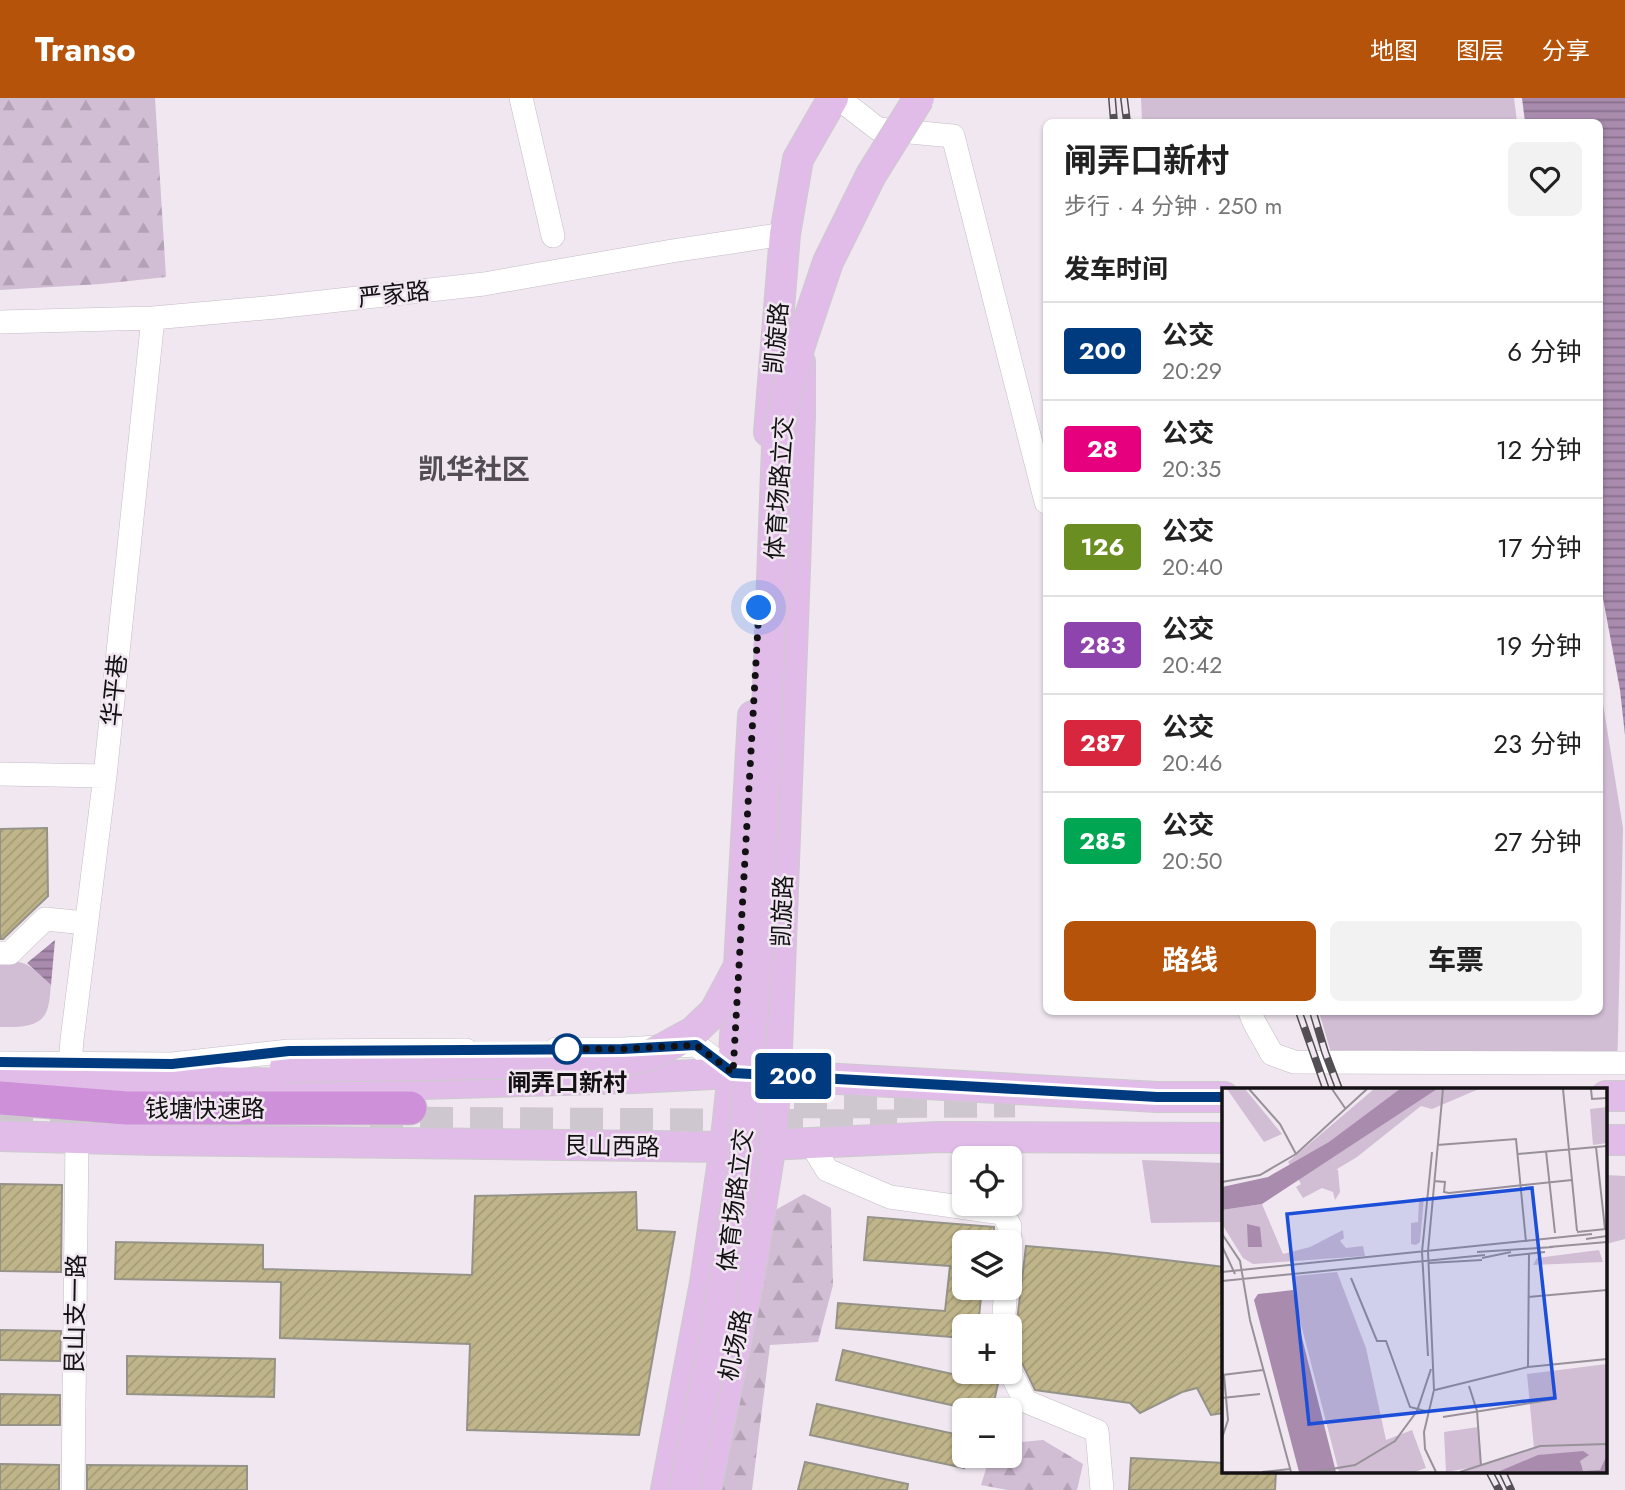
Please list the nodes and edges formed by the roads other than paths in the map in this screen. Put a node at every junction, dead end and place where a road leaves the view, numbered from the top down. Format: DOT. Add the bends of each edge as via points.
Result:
graph roads {
  1 [pos="521,98"];
  2 [pos="836,98"];
  3 [pos="919,98"];
  4 [pos="798,159"];
  5 [pos="785,234"];
  6 [pos="553,236"];
  7 [pos="153,318"];
  8 [pos="0,322"];
  9 [pos="1043,490"];
  10 [pos="0,774"];
  11 [pos="105,776"];
  12 [pos="86,923"];
  13 [pos="759,929"];
  14 [pos="0,953"];
  15 [pos="1252,1017"];
  16 [pos="0,1062"];
  17 [pos="70,1063"];
  18 [pos="1625,1063"];
  19 [pos="733,1073"];
  20 [pos="776,1075"];
  21 [pos="184,1081"];
  22 [pos="0,1083"];
  23 [pos="1222,1097"];
  24 [pos="0,1098"];
  25 [pos="410,1108"];
  26 [pos="0,1136"];
  27 [pos="77,1138"];
  28 [pos="1222,1138"];
  29 [pos="810,1142"];
  30 [pos="771,1144"];
  31 [pos="725,1147"];
  32 [pos="1010,1230"];
  33 [pos="1016,1384"];
  34 [pos="73,1490"];
  35 [pos="666,1490"];
  36 [pos="684,1490"];
  37 [pos="706,1490"];
  38 [pos="1102,1490"];
  1 -- 6 [label="street"];
  2 -- 4 [label="main road, 凯旋路"];
  2 -- 9 [label="street" via="878,129 953,136"];
  3 -- 13 [label="main road, 体育场路立交, bridge" via="871,175 828,262 787,390 777,446"];
  4 -- 5 [label="main road, 凯旋路"];
  4 -- 20 [label="main road, 凯旋路" via="800,415"];
  5 -- 7 [label="street, 严家路" via="484,284"];
  5 -- 19 [label="main road, 凯旋路" via="772,386"];
  7 -- 8 [label="street, 严家路"];
  7 -- 11 [label="street, 华平巷"];
  10 -- 11 [label="street"];
  11 -- 12 [label="street, 华平巷"];
  12 -- 14 [label="street" via="45,919 10,953"];
  12 -- 17 [label="street, 华平巷"];
  13 -- 21 [label="main road, bridge" via="715,1012 693,1032 651,1055 605,1065 285,1067"];
  13 -- 36 [label="main road, 体育场路立交, bridge" via="741,1167 714,1342"];
  15 -- 18 [label="street" via="1272,1054 1294,1062"];
  16 -- 17 [label="street"];
  17 -- 19 [label="street" via="172,1064 289,1051 696,1045"];
  19 -- 20 [label="main road"];
  19 -- 21 [label="main road" via="351,1086"];
  19 -- 31 [label="main road, 凯旋路"];
  20 -- 23 [label="main road"];
  20 -- 30 [label="main road, 机场路"];
  21 -- 22 [label="main road"];
  24 -- 25 [label="highway, 钱塘快速路" via="127,1108"];
  26 -- 27 [label="main road, 艮山西路"];
  27 -- 31 [label="main road, 艮山西路"];
  27 -- 34 [label="street, 艮山支一路"];
  28 -- 29 [label="main road, 艮山西路" via="939,1137"];
  29 -- 30 [label="main road, 艮山西路"];
  29 -- 32 [label="street" via="827,1170 890,1196 1003,1213"];
  30 -- 31 [label="main road, 艮山西路"];
  30 -- 37 [label="main road, 机场路"];
  31 -- 35 [label="main road, 机场路"];
  33 -- 38 [label="street" via="1025,1401 1097,1431"];
}
